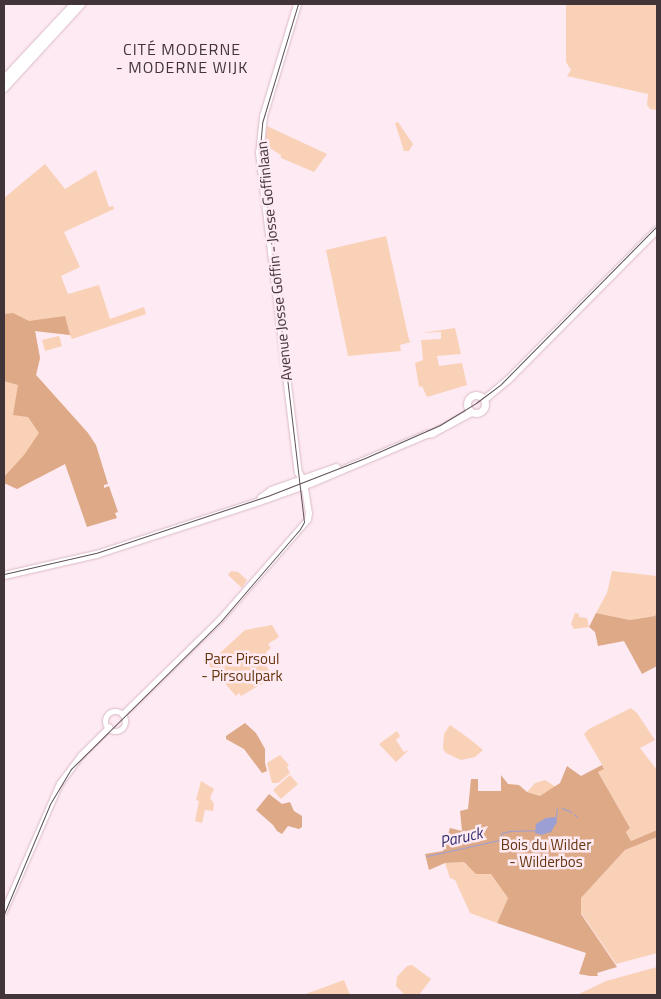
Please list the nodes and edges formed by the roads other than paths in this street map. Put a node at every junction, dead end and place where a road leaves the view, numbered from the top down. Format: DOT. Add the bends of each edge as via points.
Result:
graph roads {
  1 [pos="73,4"];
  2 [pos="80,4"];
  3 [pos="298,4"];
  4 [pos="4,78"];
  5 [pos="4,88"];
  6 [pos="657,224"];
  7 [pos="657,229"];
  8 [pos="642,244"];
  9 [pos="483,398"];
  10 [pos="470,410"];
  11 [pos="301,478"];
  12 [pos="4,575"];
  13 [pos="123,715"];
  14 [pos="109,728"];
  15 [pos="4,912"];
  1 -- 4 [label="main road"];
  2 -- 5 [label="main road"];
  3 -- 11 [label="main road, Avenue Josse Goffin - Josse Goffinlaan" via="263,116 259,152"];
  6 -- 8 [label="main road"];
  7 -- 8 [label="main road"];
  8 -- 9 [label="main road" via="508,379"];
  9 -- 10 [label="main road" via="485,406 482,411"];
  9 -- 10 [label="main road" via="476,394 470,396 467,401"];
  10 -- 11 [label="main road" via="432,433 310,483"];
  11 -- 12 [label="main road" via="235,508 152,536 80,559"];
  11 -- 13 [label="street" via="310,514 308,520 220,620"];
  13 -- 14 [label="street" via="116,712 110,715"];
  13 -- 14 [label="street" via="126,722 123,729 116,732"];
  14 -- 15 [label="street" via="81,756 57,789"];
}
